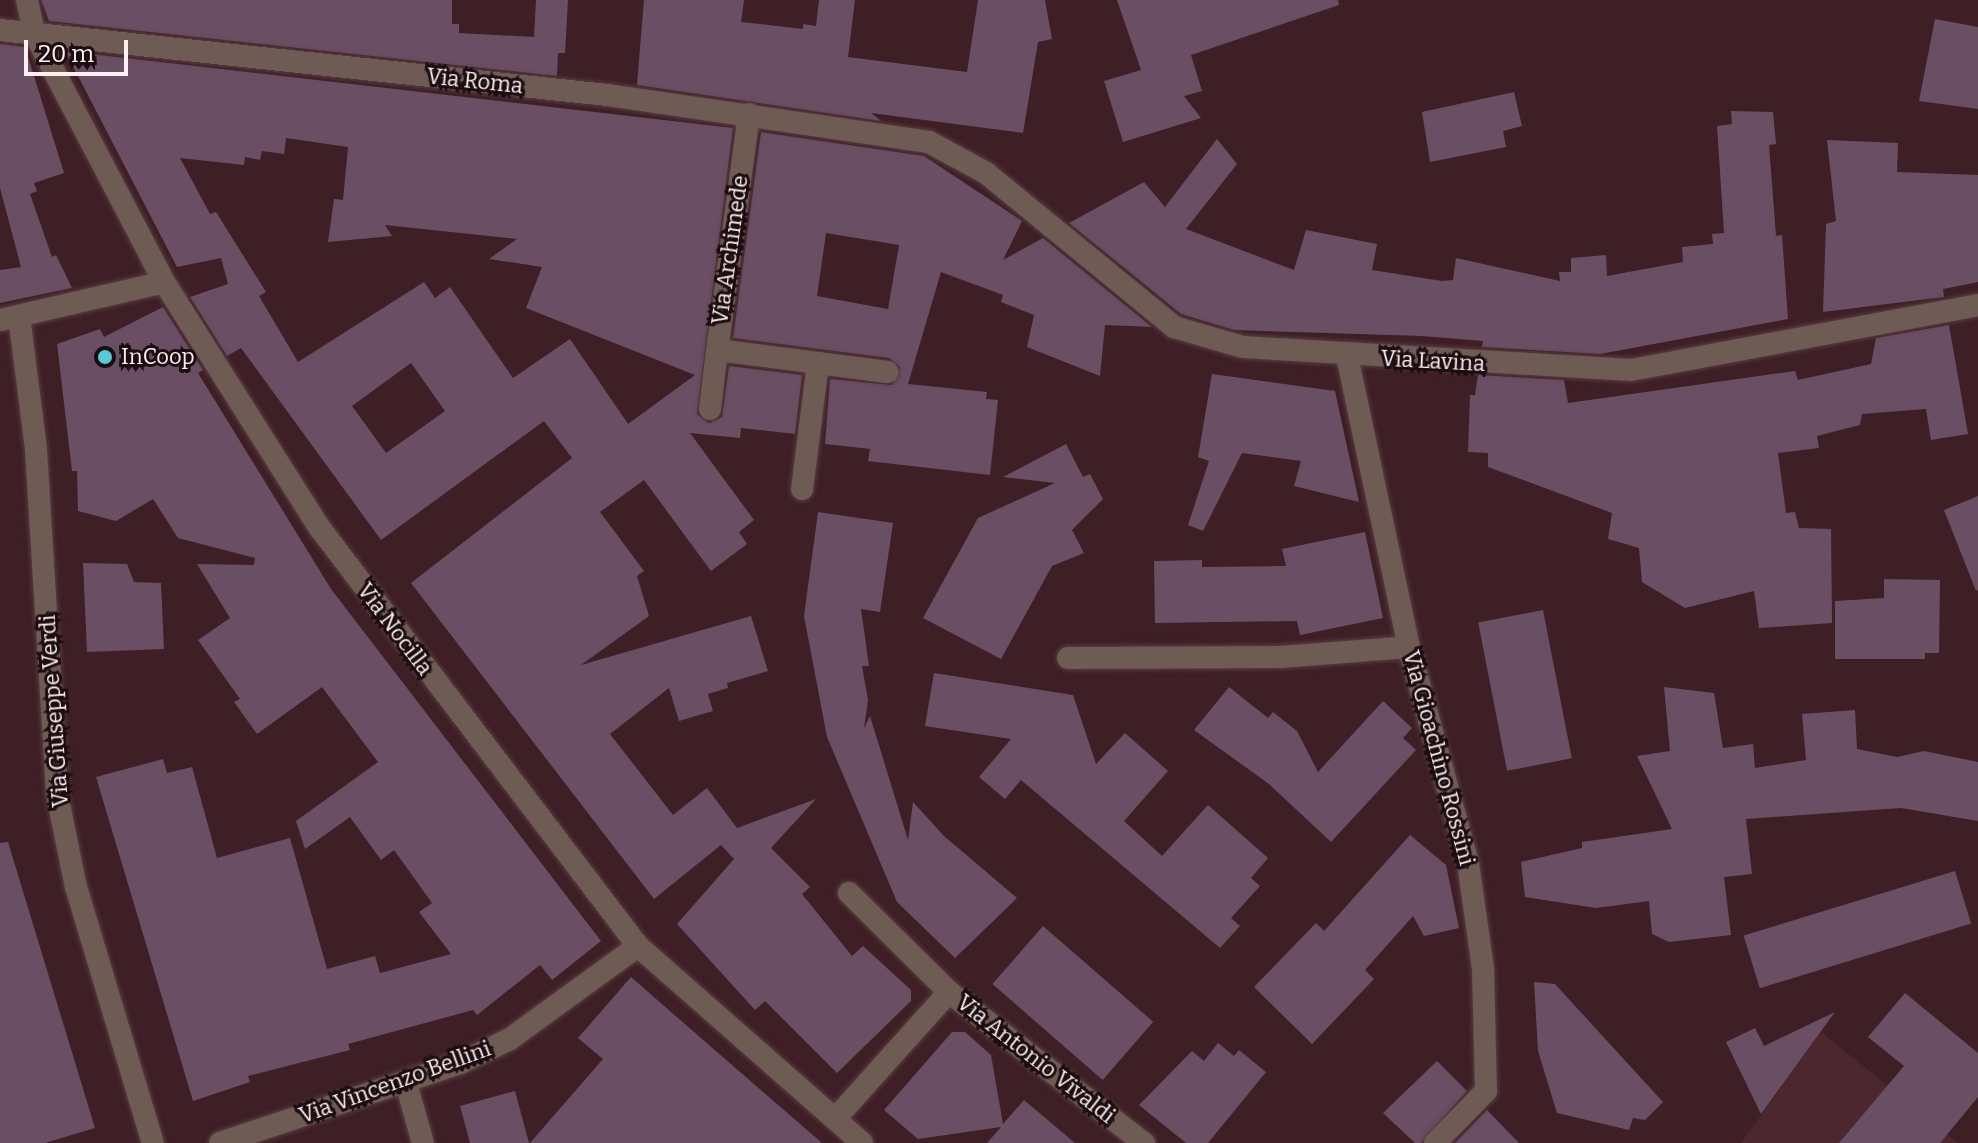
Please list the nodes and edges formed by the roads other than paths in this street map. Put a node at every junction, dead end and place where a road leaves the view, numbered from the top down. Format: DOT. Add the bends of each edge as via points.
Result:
graph roads {
  1 [pos="27,0"];
  2 [pos="0,30"];
  3 [pos="34,33"];
  4 [pos="749,114"];
  5 [pos="948,149"];
  6 [pos="164,282"];
  7 [pos="1978,305"];
  8 [pos="9,318"];
  9 [pos="717,350"];
  10 [pos="1347,356"];
  11 [pos="818,363"];
  12 [pos="887,372"];
  13 [pos="710,409"];
  14 [pos="802,489"];
  15 [pos="1409,647"];
  16 [pos="1068,658"];
  17 [pos="849,893"];
  18 [pos="638,946"];
  19 [pos="949,992"];
  20 [pos="406,1083"];
  21 [pos="835,1119"];
  22 [pos="153,1143"];
  23 [pos="220,1143"];
  24 [pos="423,1143"];
  25 [pos="862,1143"];
  26 [pos="1144,1143"];
  27 [pos="1435,1143"];
  1 -- 3 [label="street, Via Nocilla"];
  2 -- 3 [label="street, Via Roma"];
  3 -- 4 [label="street, Via Roma"];
  3 -- 6 [label="street, Via Nocilla"];
  4 -- 5 [label="street, Via Roma"];
  4 -- 9 [label="street, Via Archimede"];
  5 -- 10 [label="street, Via Lavina" via="986,173 1174,327 1243,347"];
  6 -- 8 [label="street"];
  6 -- 18 [label="street, Via Nocilla" via="319,527"];
  7 -- 10 [label="street, Via Lavina" via="1631,370"];
  8 -- 22 [label="street, Via Giuseppe Verdi" via="36,449 57,794 76,887"];
  9 -- 11 [label="street, Via Archimede"];
  9 -- 13 [label="street"];
  10 -- 15 [label="street, Via Gioachino Rossini"];
  11 -- 12 [label="street, Via Archimede"];
  11 -- 14 [label="street"];
  15 -- 16 [label="street" via="1280,657"];
  15 -- 27 [label="street, Via Gioachino Rossini" via="1468,863 1483,968 1486,1091"];
  17 -- 19 [label="street"];
  18 -- 20 [label="street, Via Vincenzo Bellini" via="510,1039"];
  18 -- 21 [label="street, Via Nocilla"];
  19 -- 21 [label="street, Via Antonio Vivaldi"];
  19 -- 26 [label="street, Via Antonio Vivaldi"];
  20 -- 23 [label="street, Via Vincenzo Bellini"];
  20 -- 24 [label="street"];
  21 -- 25 [label="street, Via Nocilla"];
}
